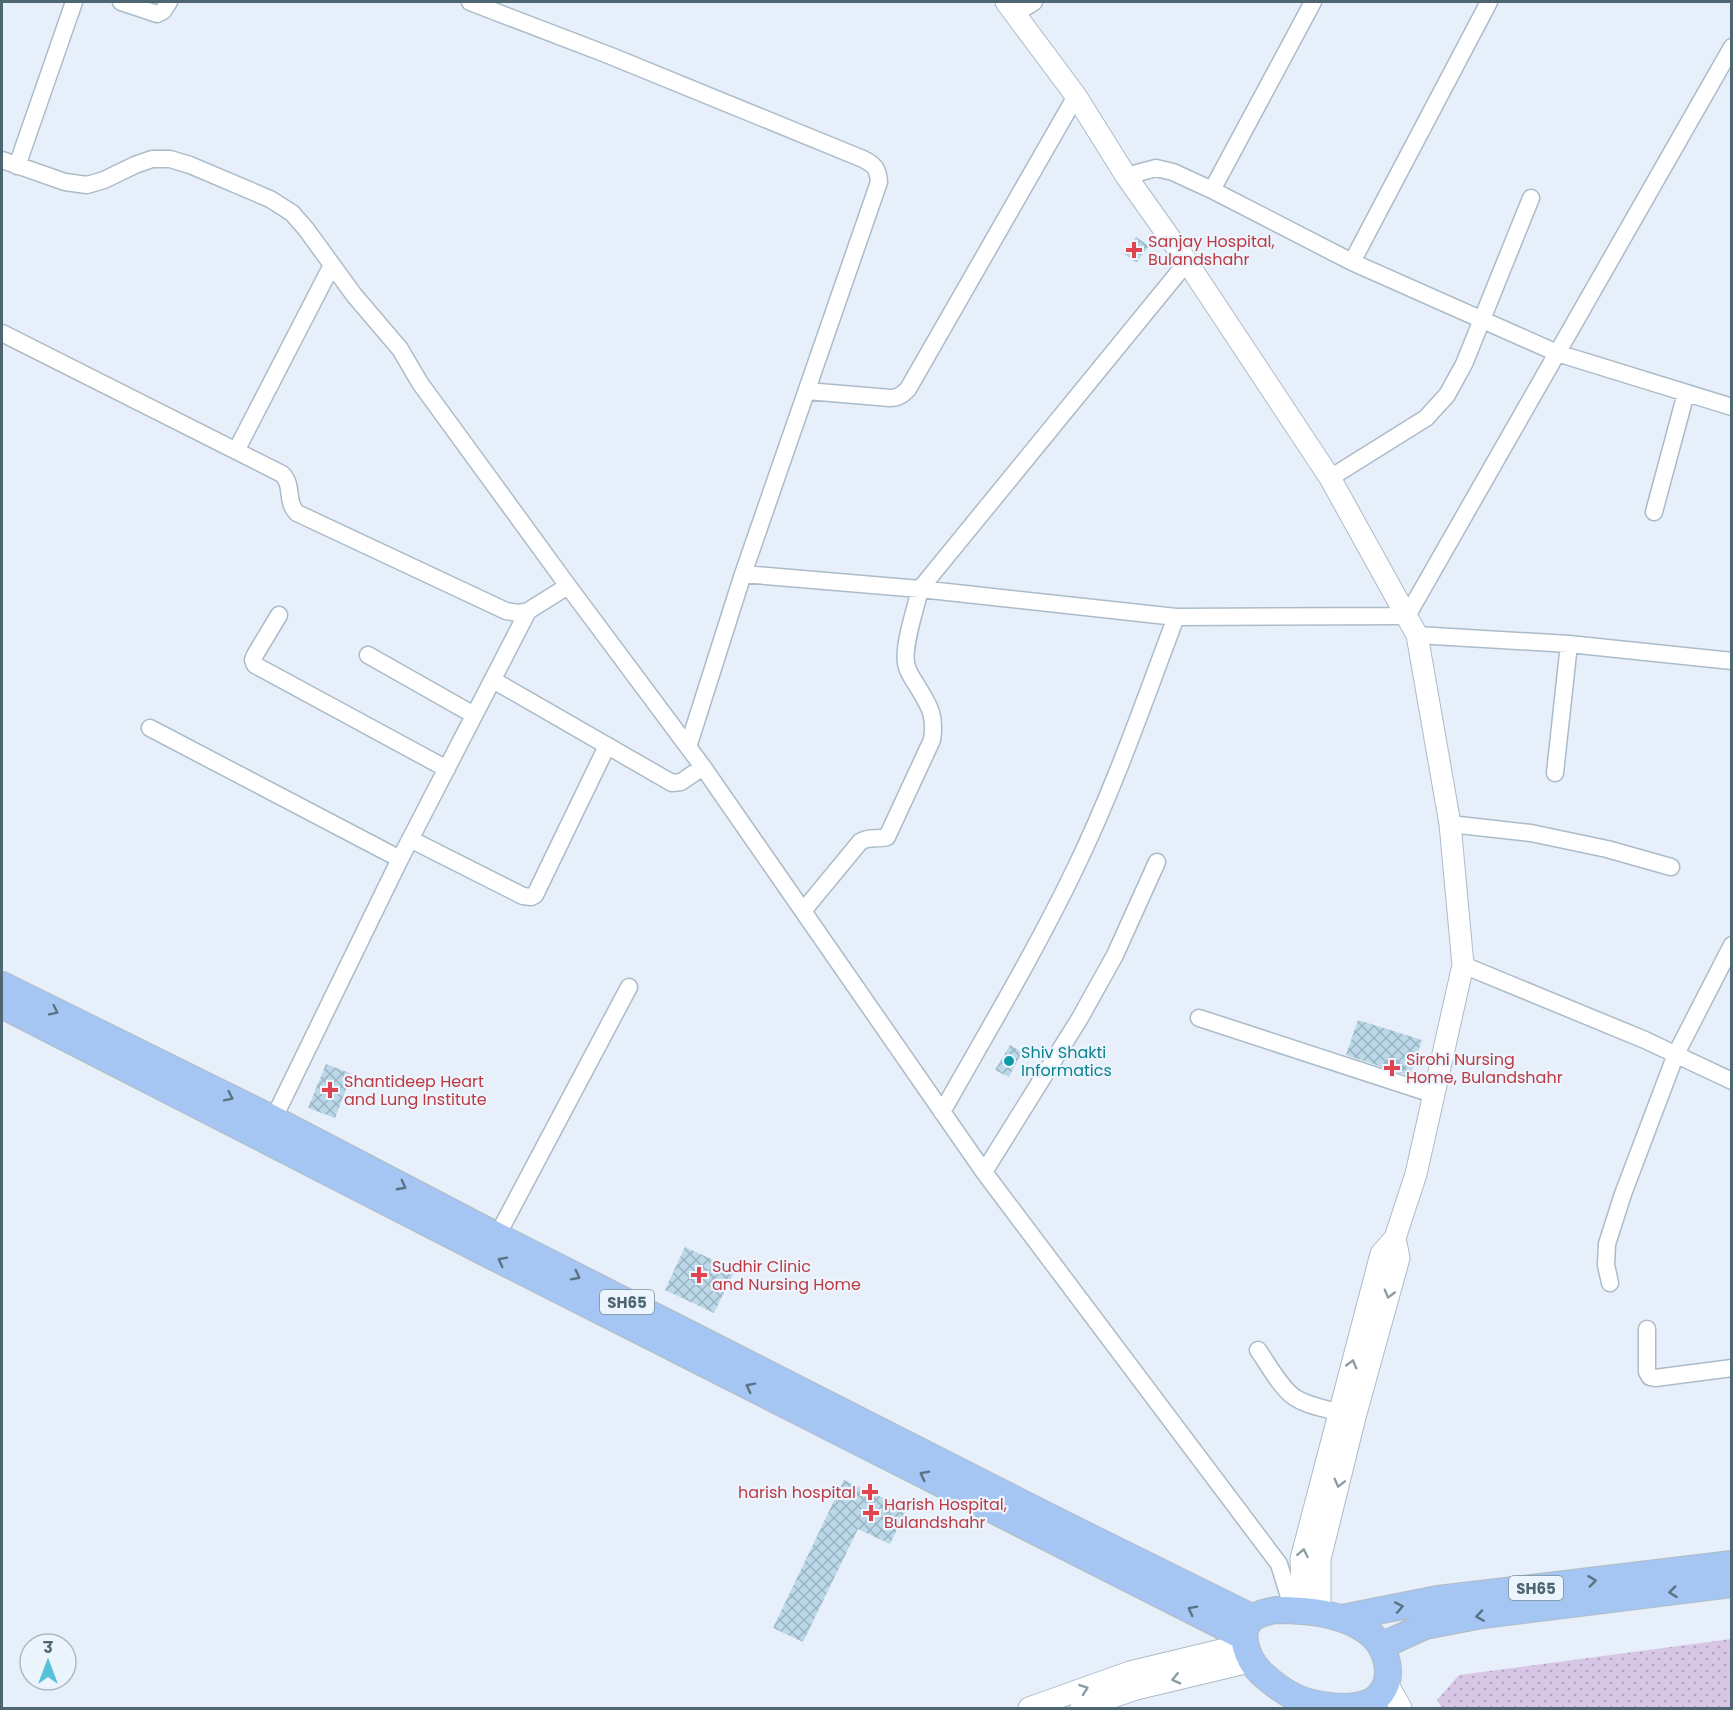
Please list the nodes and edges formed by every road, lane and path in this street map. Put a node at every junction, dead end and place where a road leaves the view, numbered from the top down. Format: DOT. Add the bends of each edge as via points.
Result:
graph roads {
  1 [pos="74,2"];
  2 [pos="121,2"];
  3 [pos="169,2"];
  4 [pos="470,2"];
  5 [pos="1034,2"];
  6 [pos="1313,2"];
  7 [pos="1489,2"];
  8 [pos="1010,8"];
  9 [pos="1731,46"];
  10 [pos="1076,96"];
  11 [pos="9,163"];
  12 [pos="1126,176"];
  13 [pos="1212,190"];
  14 [pos="1531,198"];
  15 [pos="1187,262"];
  16 [pos="1352,262"];
  17 [pos="332,265"];
  18 [pos="1482,320"];
  19 [pos="2,333"];
  20 [pos="1557,353"];
  21 [pos="807,391"];
  22 [pos="1686,393"];
  23 [pos="1731,406"];
  24 [pos="236,451"];
  25 [pos="1330,478"];
  26 [pos="1654,512"];
  27 [pos="743,574"];
  28 [pos="567,586"];
  29 [pos="920,589"];
  30 [pos="528,611"];
  31 [pos="279,615"];
  32 [pos="1407,616"];
  33 [pos="1176,617"];
  34 [pos="1417,635"];
  35 [pos="1569,644"];
  36 [pos="368,655"];
  37 [pos="1731,661"];
  38 [pos="493,680"];
  39 [pos="474,715"];
  40 [pos="150,728"];
  41 [pos="607,746"];
  42 [pos="688,747"];
  43 [pos="703,767"];
  44 [pos="447,769"];
  45 [pos="1555,773"];
  46 [pos="1450,824"];
  47 [pos="410,839"];
  48 [pos="400,858"];
  49 [pos="1157,862"];
  50 [pos="1671,867"];
  51 [pos="803,911"];
  52 [pos="1731,945"];
  53 [pos="1463,964"];
  54 [pos="2,985"];
  55 [pos="629,987"];
  56 [pos="2,1005"];
  57 [pos="1199,1018"];
  58 [pos="1676,1054"];
  59 [pos="1731,1081"];
  60 [pos="1434,1095"];
  61 [pos="942,1112"];
  62 [pos="269,1129"];
  63 [pos="984,1172"];
  64 [pos="497,1236"];
  65 [pos="1395,1238"];
  66 [pos="1610,1283"];
  67 [pos="1647,1329"];
  68 [pos="1258,1350"];
  69 [pos="1731,1368"];
  70 [pos="1340,1413"];
  71 [pos="1731,1564"];
  72 [pos="1731,1584"];
  73 [pos="1314,1613"];
  74 [pos="1249,1640"];
  75 [pos="1382,1646"];
  76 [pos="1387,1683"];
  77 [pos="1321,1707"];
  78 [pos="1029,1708"];
  79 [pos="1081,1708"];
  80 [pos="1401,1708"];
  1 -- 11 [label="street"];
  2 -- 3 [label="street" via="157,14"];
  4 -- 21 [label="street" via="873,164 879,182"];
  5 -- 8 [label="street"];
  6 -- 13 [label="street"];
  7 -- 16 [label="street"];
  8 -- 10 [label="street"];
  9 -- 20 [label="street"];
  10 -- 12 [label="street"];
  10 -- 21 [label="street" via="902,395 890,398"];
  11 -- 17 [label="street" via="65,182 87,185 152,159 190,165 270,199 292,213"];
  12 -- 13 [label="street" via="1156,168"];
  12 -- 15 [label="street"];
  13 -- 16 [label="street"];
  14 -- 18 [label="street"];
  15 -- 25 [label="street"];
  15 -- 29 [label="street"];
  16 -- 18 [label="street"];
  17 -- 24 [label="street"];
  17 -- 28 [label="street" via="400,349 420,383"];
  18 -- 20 [label="street"];
  18 -- 25 [label="street" via="1447,395 1426,418"];
  19 -- 24 [label="street"];
  20 -- 22 [label="street"];
  20 -- 32 [label="street"];
  21 -- 27 [label="street"];
  22 -- 23 [label="street"];
  22 -- 26 [label="street"];
  24 -- 30 [label="street" via="287,479 291,507 297,513 506,611"];
  25 -- 32 [label="street"];
  27 -- 29 [label="street"];
  27 -- 42 [label="street"];
  28 -- 30 [label="street"];
  28 -- 42 [label="street"];
  29 -- 33 [label="street"];
  29 -- 51 [label="street" via="906,663 933,715 932,740 887,837 860,842"];
  30 -- 38 [label="street"];
  31 -- 44 [label="street" via="255,655 255,665"];
  32 -- 33 [label="street"];
  32 -- 34 [label="street"];
  33 -- 61 [label="street" via="1107,799 1074,871"];
  34 -- 35 [label="street"];
  34 -- 46 [label="street"];
  35 -- 37 [label="street"];
  35 -- 45 [label="street"];
  36 -- 39 [label="street"];
  38 -- 39 [label="street"];
  38 -- 41 [label="street"];
  39 -- 44 [label="street"];
  40 -- 48 [label="street"];
  41 -- 43 [label="street" via="672,783 681,782"];
  41 -- 47 [label="street" via="531,897"];
  42 -- 43 [label="street"];
  43 -- 51 [label="street"];
  44 -- 47 [label="street"];
  46 -- 50 [label="street" via="1531,833"];
  46 -- 53 [label="street"];
  47 -- 48 [label="street"];
  48 -- 62 [label="street"];
  49 -- 63 [label="street" via="1110,964 1080,1018"];
  51 -- 61 [label="street"];
  52 -- 58 [label="street"];
  53 -- 58 [label="street"];
  53 -- 60 [label="street"];
  54 -- 62 [label="main road, SH65, one-way"];
  55 -- 64 [label="street"];
  56 -- 62 [label="main road, SH65"];
  57 -- 60 [label="street"];
  58 -- 59 [label="street"];
  58 -- 66 [label="street" via="1613,1223 1607,1244"];
  60 -- 65 [label="street" via="1416,1174"];
  61 -- 63 [label="street"];
  62 -- 64 [label="main road, SH65, one-way"];
  74 -- 62 [label="main road, SH65, one-way" via="562,1292"];
  63 -- 73 [label="street"];
  64 -- 74 [label="main road, SH65, one-way" via="1063,1524"];
  70 -- 65 [label="street, one-way" via="1381,1254"];
  65 -- 73 [label="street, one-way" via="1399,1258 1320,1559"];
  67 -- 69 [label="street" via="1650,1377"];
  68 -- 70 [label="street" via="1292,1396"];
  73 -- 70 [label="street, one-way" via="1301,1559"];
  73 -- 71 [label="main road, SH65, one-way"];
  72 -- 75 [label="main road, SH65, one-way" via="1482,1615 1425,1626"];
  73 -- 74 [label="main road, SH65" via="1262,1613"];
  73 -- 75 [label="main road" via="1369,1632"];
  74 -- 77 [label="main road, SH65" via="1260,1671 1278,1688"];
  78 -- 74 [label="street, one-way" via="1130,1672"];
  74 -- 79 [label="street, one-way" via="1136,1689"];
  75 -- 76 [label="main road"];
  76 -- 77 [label="main road, SH65" via="1370,1702"];
  76 -- 80 [label="street"];
}
